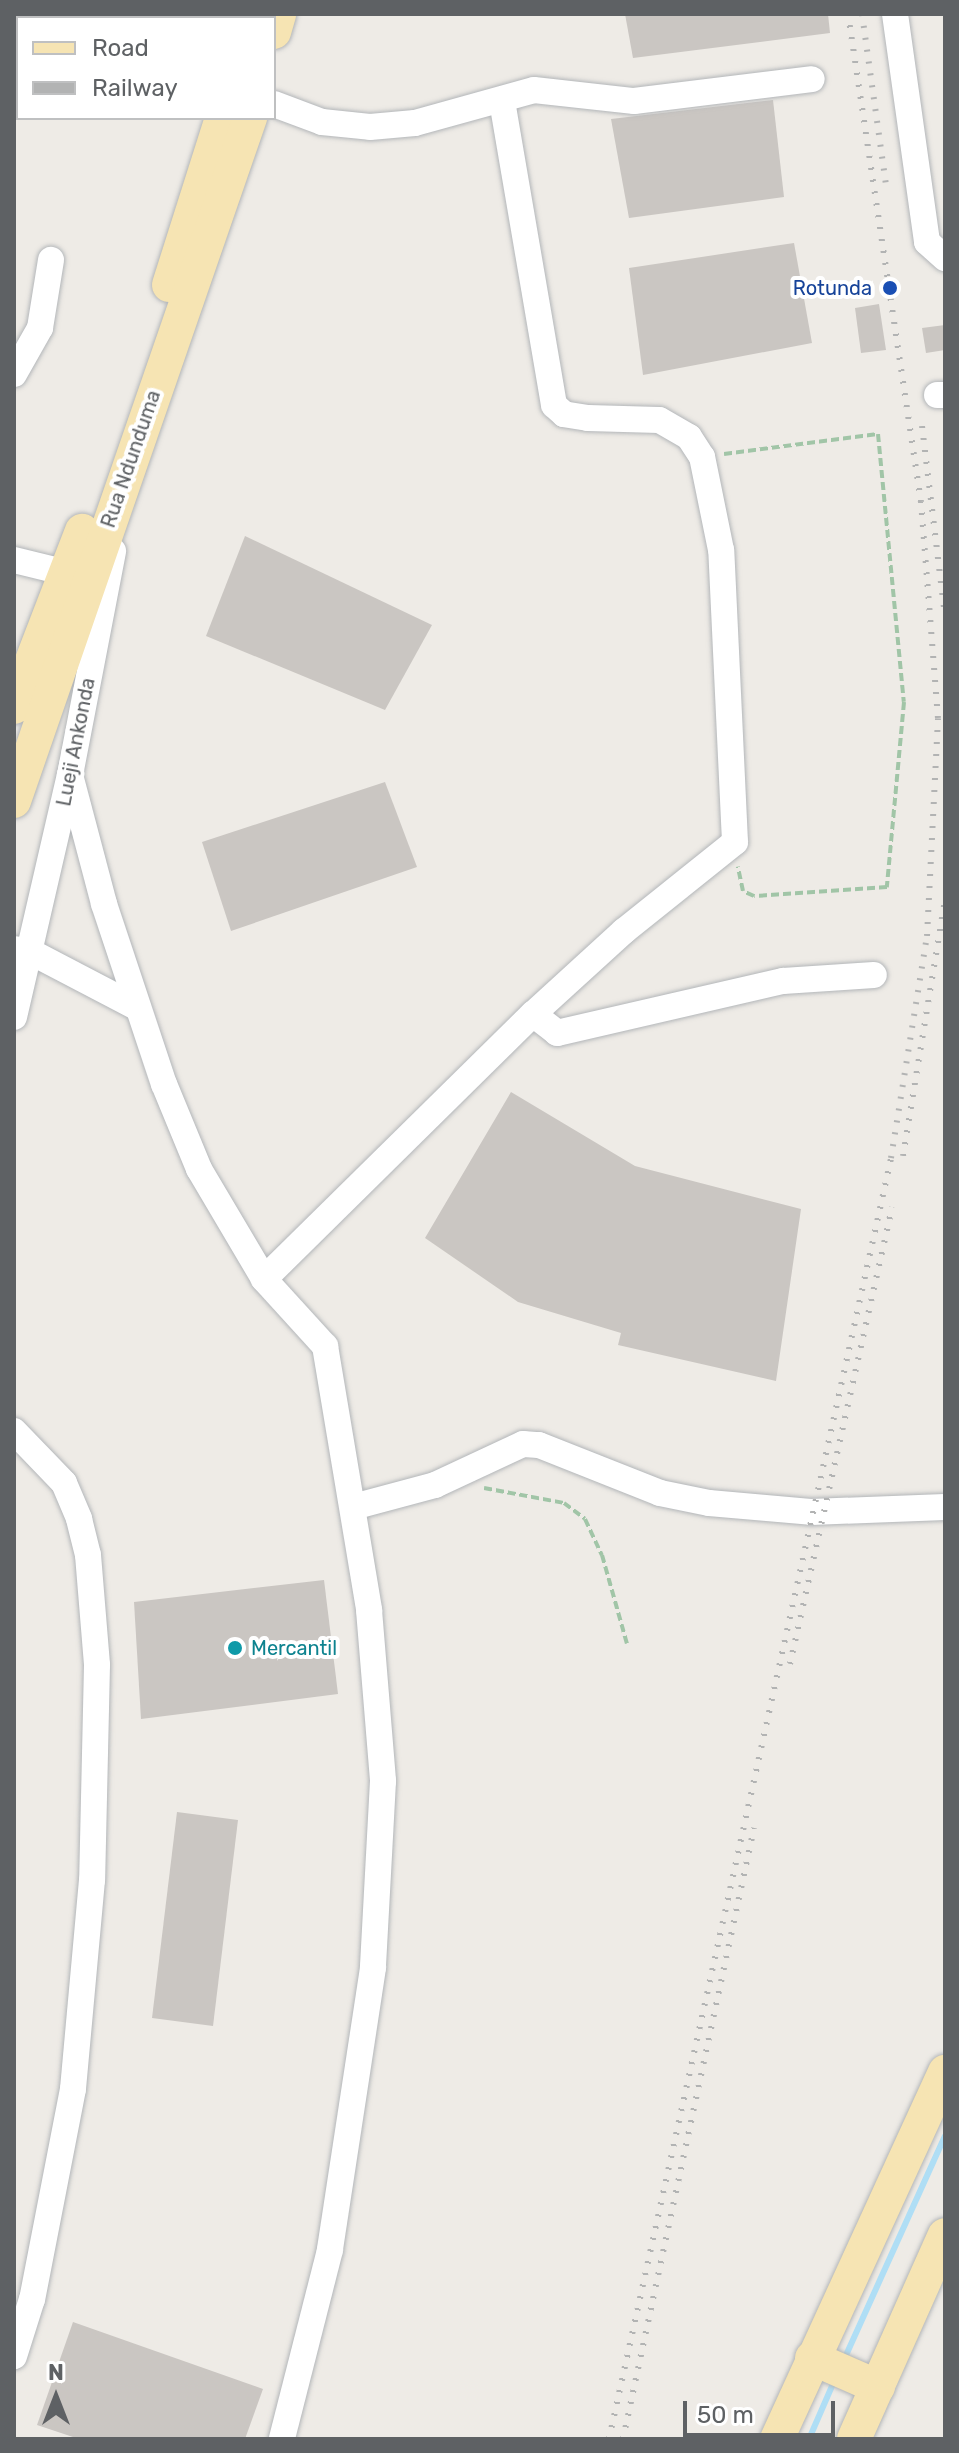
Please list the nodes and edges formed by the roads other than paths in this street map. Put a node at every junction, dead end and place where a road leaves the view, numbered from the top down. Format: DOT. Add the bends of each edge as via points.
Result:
graph roads {
  1 [pos="895,14"];
  2 [pos="812,79"];
  3 [pos="502,101"];
  4 [pos="276,105"];
  5 [pos="221,120"];
  6 [pos="249,120"];
  7 [pos="945,258"];
  8 [pos="51,260"];
  9 [pos="14,374"];
  10 [pos="130,465"];
  11 [pos="14,560"];
  12 [pos="67,573"];
  13 [pos="14,707"];
  14 [pos="70,775"];
  15 [pos="14,801"];
  16 [pos="22,950"];
  17 [pos="874,975"];
  18 [pos="138,1008"];
  19 [pos="533,1014"];
  20 [pos="14,1017"];
  21 [pos="264,1279"];
  22 [pos="19,1439"];
  23 [pos="353,1507"];
  24 [pos="945,1507"];
  25 [pos="945,2072"];
  26 [pos="945,2235"];
  27 [pos="14,2356"];
  28 [pos="812,2358"];
  29 [pos="878,2387"];
  30 [pos="282,2439"];
  31 [pos="777,2439"];
  32 [pos="854,2439"];
  1 -- 7 [label="street" via="927,242"];
  2 -- 3 [label="street" via="634,101 604,101 557,90 534,90"];
  3 -- 4 [label="street" via="415,123 370,127 322,122"];
  3 -- 19 [label="street" via="554,405 564,414 588,418 659,420 689,437 702,457 721,550 735,842 624,931"];
  5 -- 12 [label="main road, Rua Ndunduma" via="182,250"];
  6 -- 10 [label="main road, Rua Ndunduma"];
  8 -- 9 [label="street" via="40,328"];
  10 -- 14 [label="street, Lueji Ankonda"];
  10 -- 15 [label="main road, Rua Ndunduma"];
  11 -- 12 [label="street"];
  12 -- 13 [label="main road, Rua Ndunduma"];
  14 -- 16 [label="street, Lueji Ankonda"];
  14 -- 18 [label="street"];
  16 -- 18 [label="street"];
  16 -- 20 [label="street, Lueji Ankonda"];
  17 -- 19 [label="street" via="783,981 557,1033"];
  18 -- 21 [label="street" via="199,1169"];
  19 -- 21 [label="street"];
  21 -- 23 [label="street" via="325,1346"];
  22 -- 27 [label="street" via="64,1483 79,1519 88,1555 97,1665 92,1880 73,2089 32,2299"];
  23 -- 24 [label="street" via="456,1477 523,1444 539,1445 660,1493 709,1503 811,1512"];
  23 -- 30 [label="street" via="369,1610 383,1781 376,1926 330,2250"];
  25 -- 28 [label="main road"];
  26 -- 29 [label="main road"];
  28 -- 29 [label="main road"];
  28 -- 31 [label="main road"];
  29 -- 32 [label="main road"];
}
